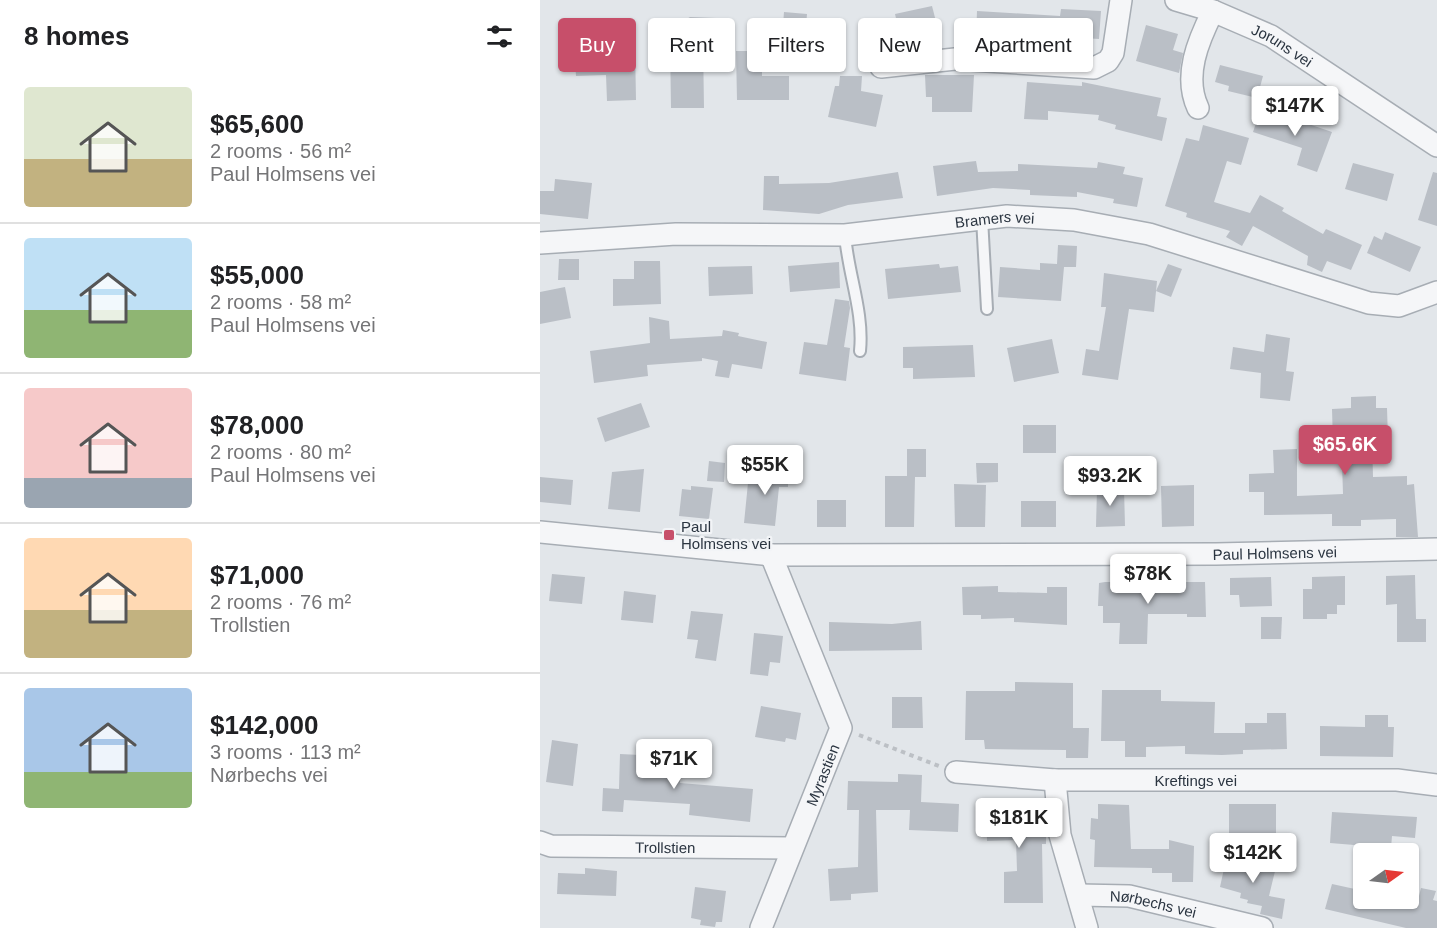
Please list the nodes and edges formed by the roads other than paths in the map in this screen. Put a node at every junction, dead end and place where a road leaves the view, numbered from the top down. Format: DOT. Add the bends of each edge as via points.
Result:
graph roads {
  1 [pos="1121,0"];
  2 [pos="1176,0"];
  3 [pos="1213,11"];
  4 [pos="942,61"];
  5 [pos="1198,108"];
  6 [pos="1437,146"];
  7 [pos="982,218"];
  8 [pos="845,235"];
  9 [pos="540,243"];
  10 [pos="1437,292"];
  11 [pos="987,309"];
  12 [pos="860,351"];
  13 [pos="540,532"];
  14 [pos="1437,549"];
  15 [pos="771,555"];
  16 [pos="956,772"];
  17 [pos="1055,780"];
  18 [pos="1437,785"];
  19 [pos="540,842"];
  20 [pos="791,848"];
  21 [pos="1078,895"];
  22 [pos="761,928"];
  23 [pos="1087,928"];
  24 [pos="1262,928"];
  1 -- 4 [label="street" via="1113,53 1108,61 1094,68 964,59"];
  2 -- 3 [label="street, Joruns vei"];
  3 -- 5 [label="street" via="1203,31 1190,80"];
  3 -- 6 [label="street, Joruns vei" via="1271,36"];
  7 -- 8 [label="street, Bramers vei"];
  7 -- 10 [label="street, Bramers vei" via="1074,220 1120,228 1384,306 1411,303"];
  7 -- 11 [label="lane"];
  8 -- 9 [label="street, Bramers vei" via="676,234"];
  8 -- 12 [label="lane" via="861,322"];
  13 -- 15 [label="street, Paul Holmsens vei"];
  14 -- 15 [label="street, Paul Holmsens vei"];
  15 -- 20 [label="street, Myrastien" via="841,728"];
  16 -- 17 [label="street, Kreftings vei"];
  17 -- 18 [label="street, Kreftings vei" via="1397,780"];
  17 -- 21 [label="street" via="1060,835"];
  19 -- 20 [label="street, Trollstien" via="550,846"];
  20 -- 22 [label="street, Myrastien"];
  21 -- 23 [label="street"];
  21 -- 24 [label="street, Nørbechs vei" via="1130,896"];
}
